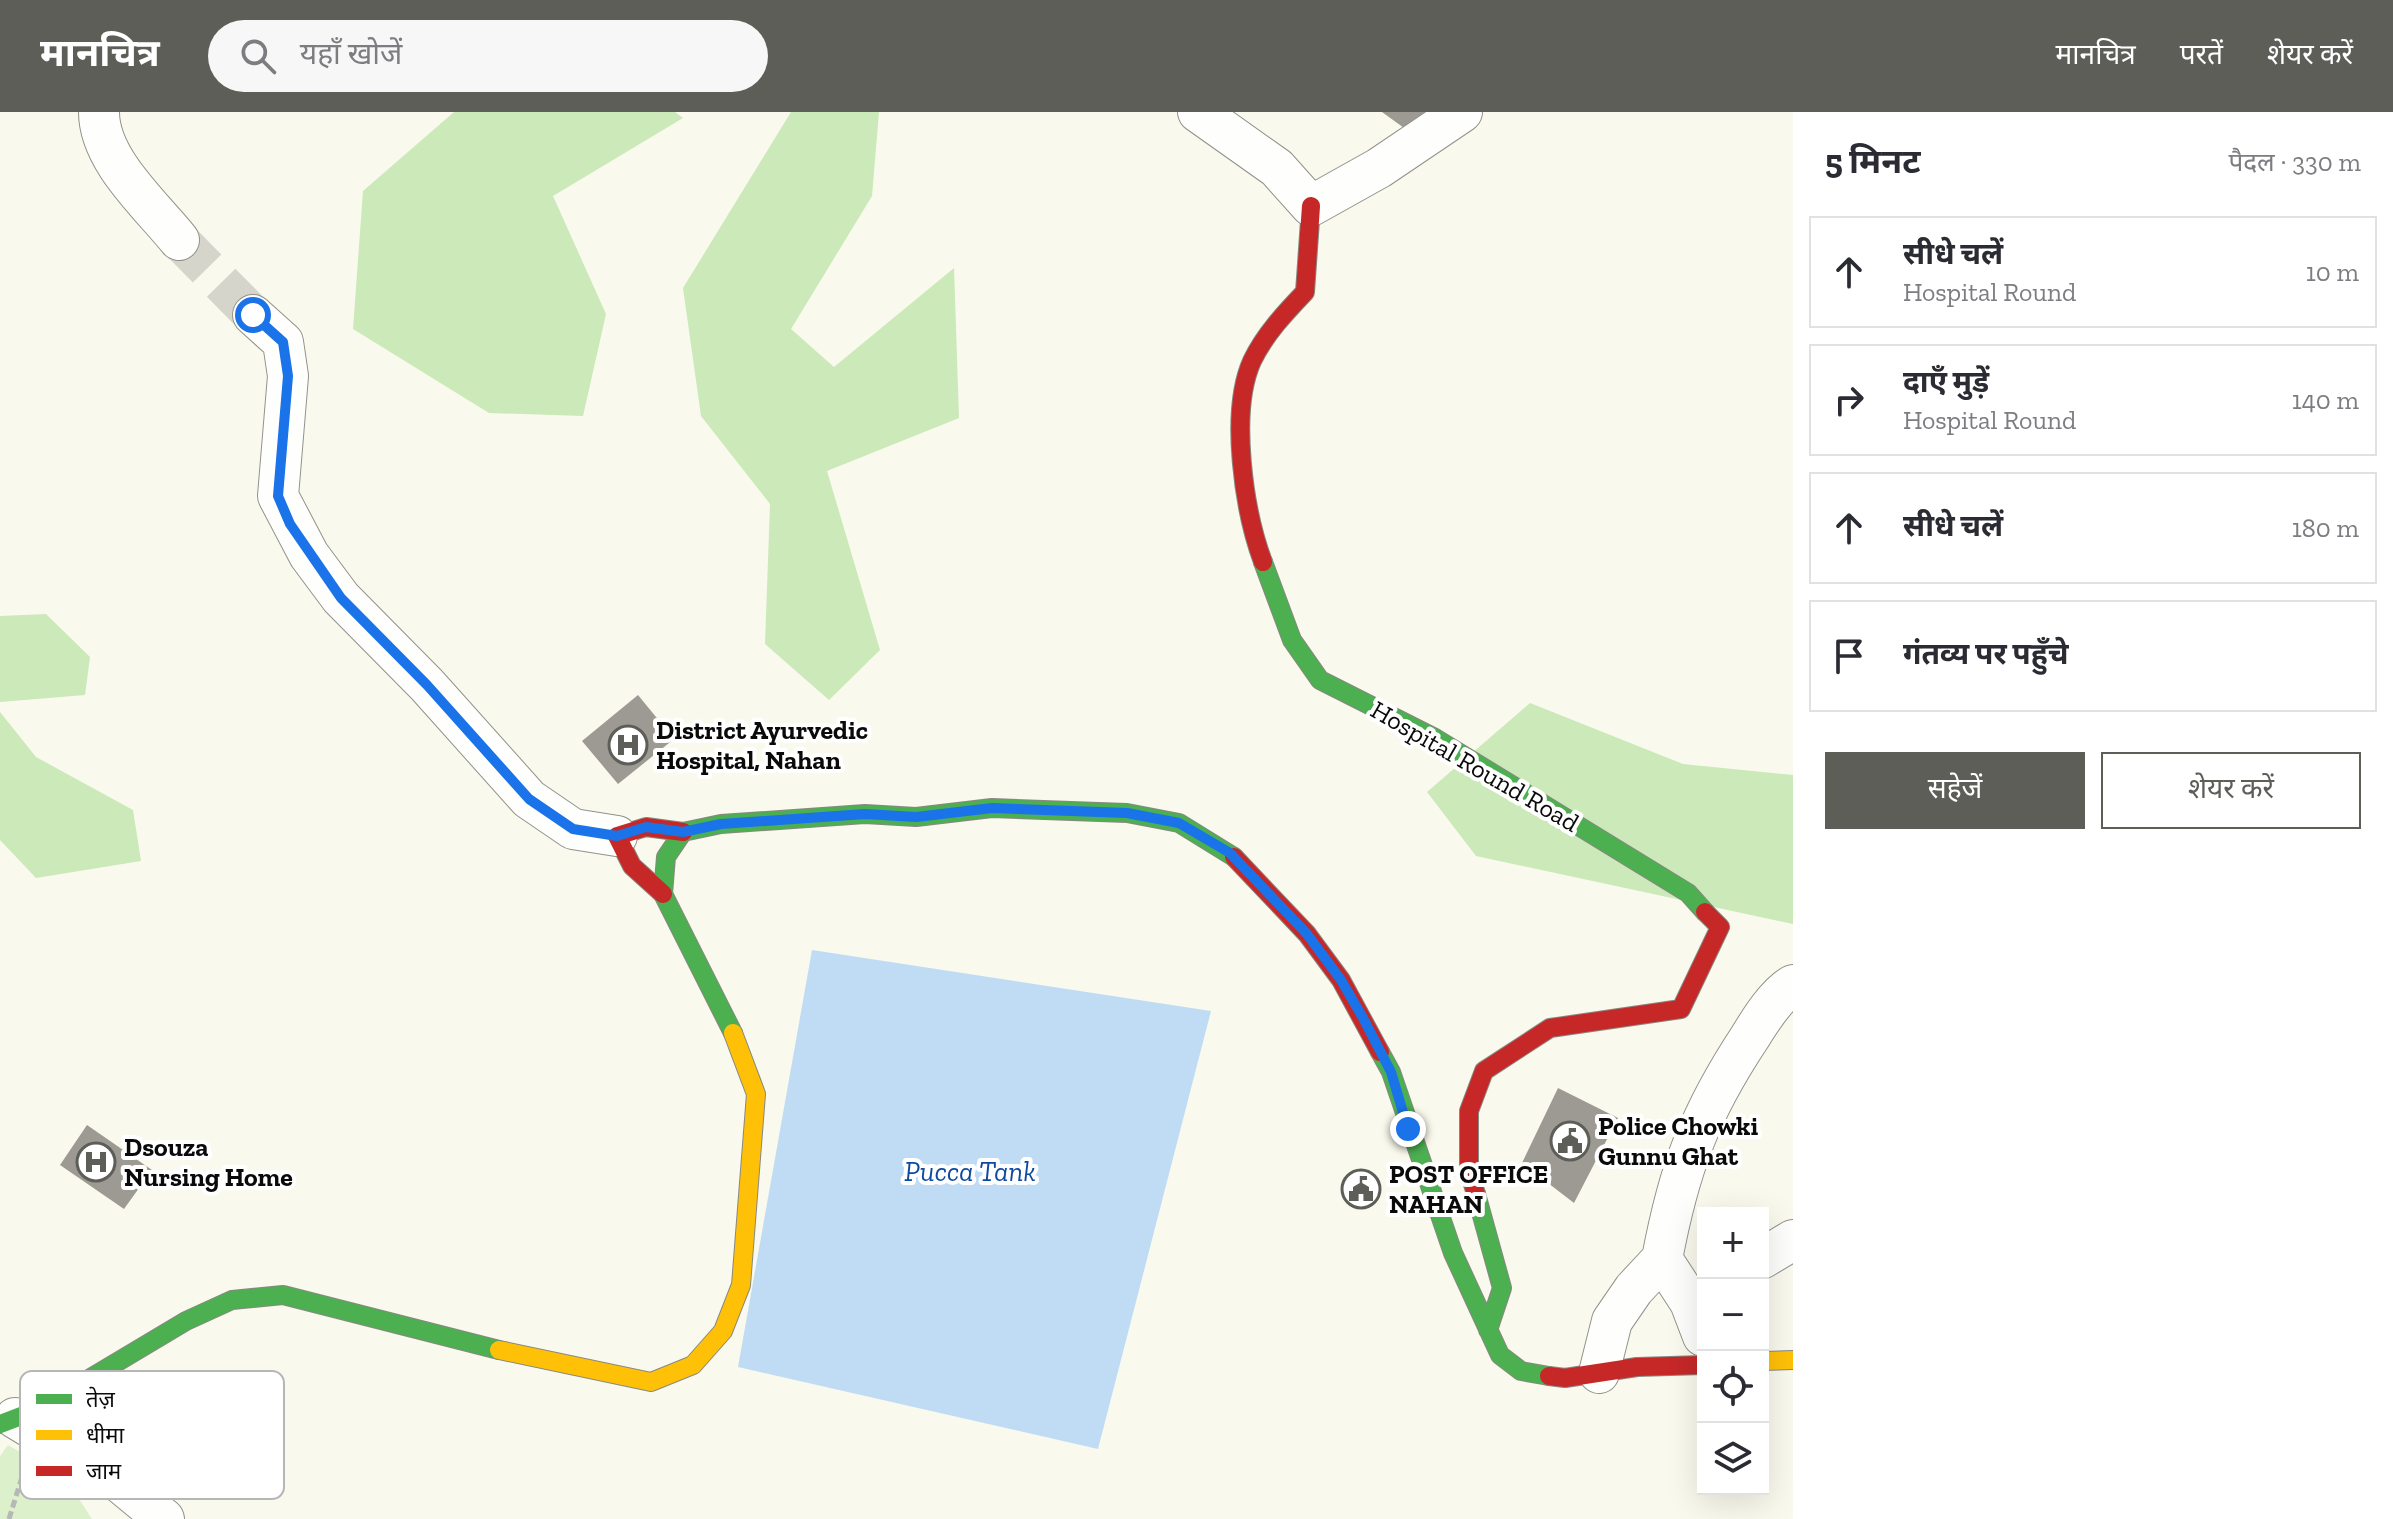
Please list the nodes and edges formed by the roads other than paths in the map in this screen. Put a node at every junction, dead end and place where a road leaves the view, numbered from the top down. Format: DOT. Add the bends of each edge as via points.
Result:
graph roads {
  1 [pos="99,112"];
  2 [pos="1198,112"];
  3 [pos="1462,112"];
  4 [pos="1311,206"];
  5 [pos="179,240"];
  6 [pos="253,315"];
  7 [pos="683,832"];
  8 [pos="617,836"];
  9 [pos="663,894"];
  10 [pos="1793,985"];
  11 [pos="1793,1240"];
  12 [pos="1769,1254"];
  13 [pos="1662,1259"];
  14 [pos="1697,1308"];
  15 [pos="1488,1330"];
  16 [pos="1793,1360"];
  17 [pos="1769,1361"];
  18 [pos="1697,1365"];
  19 [pos="106,1371"];
  20 [pos="1599,1373"];
  21 [pos="140,1499"];
  22 [pos="164,1519"];
  1 -- 5 [label="street" via="99,128 113,158"];
  2 -- 4 [label="street" via="1277,168"];
  3 -- 4 [label="street"];
  4 -- 15 [label="main road, Hospital Round Road" via="1305,292 1274,324 1251,363 1238,439 1254,538 1292,640 1320,680 1435,738 1688,893 1720,927 1681,1009 1550,1028 1484,1071 1469,1111 1469,1171 1502,1288"];
  6 -- 8 [label="street" via="283,342 288,376 278,496 309,555 341,598 529,799 573,829"];
  7 -- 8 [label="main road" via="646,827"];
  7 -- 9 [label="main road" via="666,857"];
  7 -- 15 [label="main road" via="721,824 865,814 916,817 992,808 1127,813 1179,823 1230,853 1307,934 1363,1018 1391,1072 1429,1188"];
  8 -- 9 [label="main road" via="632,866"];
  9 -- 19 [label="main road" via="738,1043 756,1094 741,1285 723,1331 693,1365 651,1382 514,1354 283,1295 232,1300 186,1321"];
  10 -- 13 [label="street" via="1760,1020 1714,1091 1680,1173"];
  11 -- 12 [label="street"];
  13 -- 14 [label="street"];
  13 -- 20 [label="street" via="1612,1321"];
  15 -- 20 [label="main road" via="1500,1355 1521,1371 1565,1378"];
  16 -- 17 [label="main road"];
  18 -- 20 [label="main road"];
  21 -- 22 [label="street"];
}
